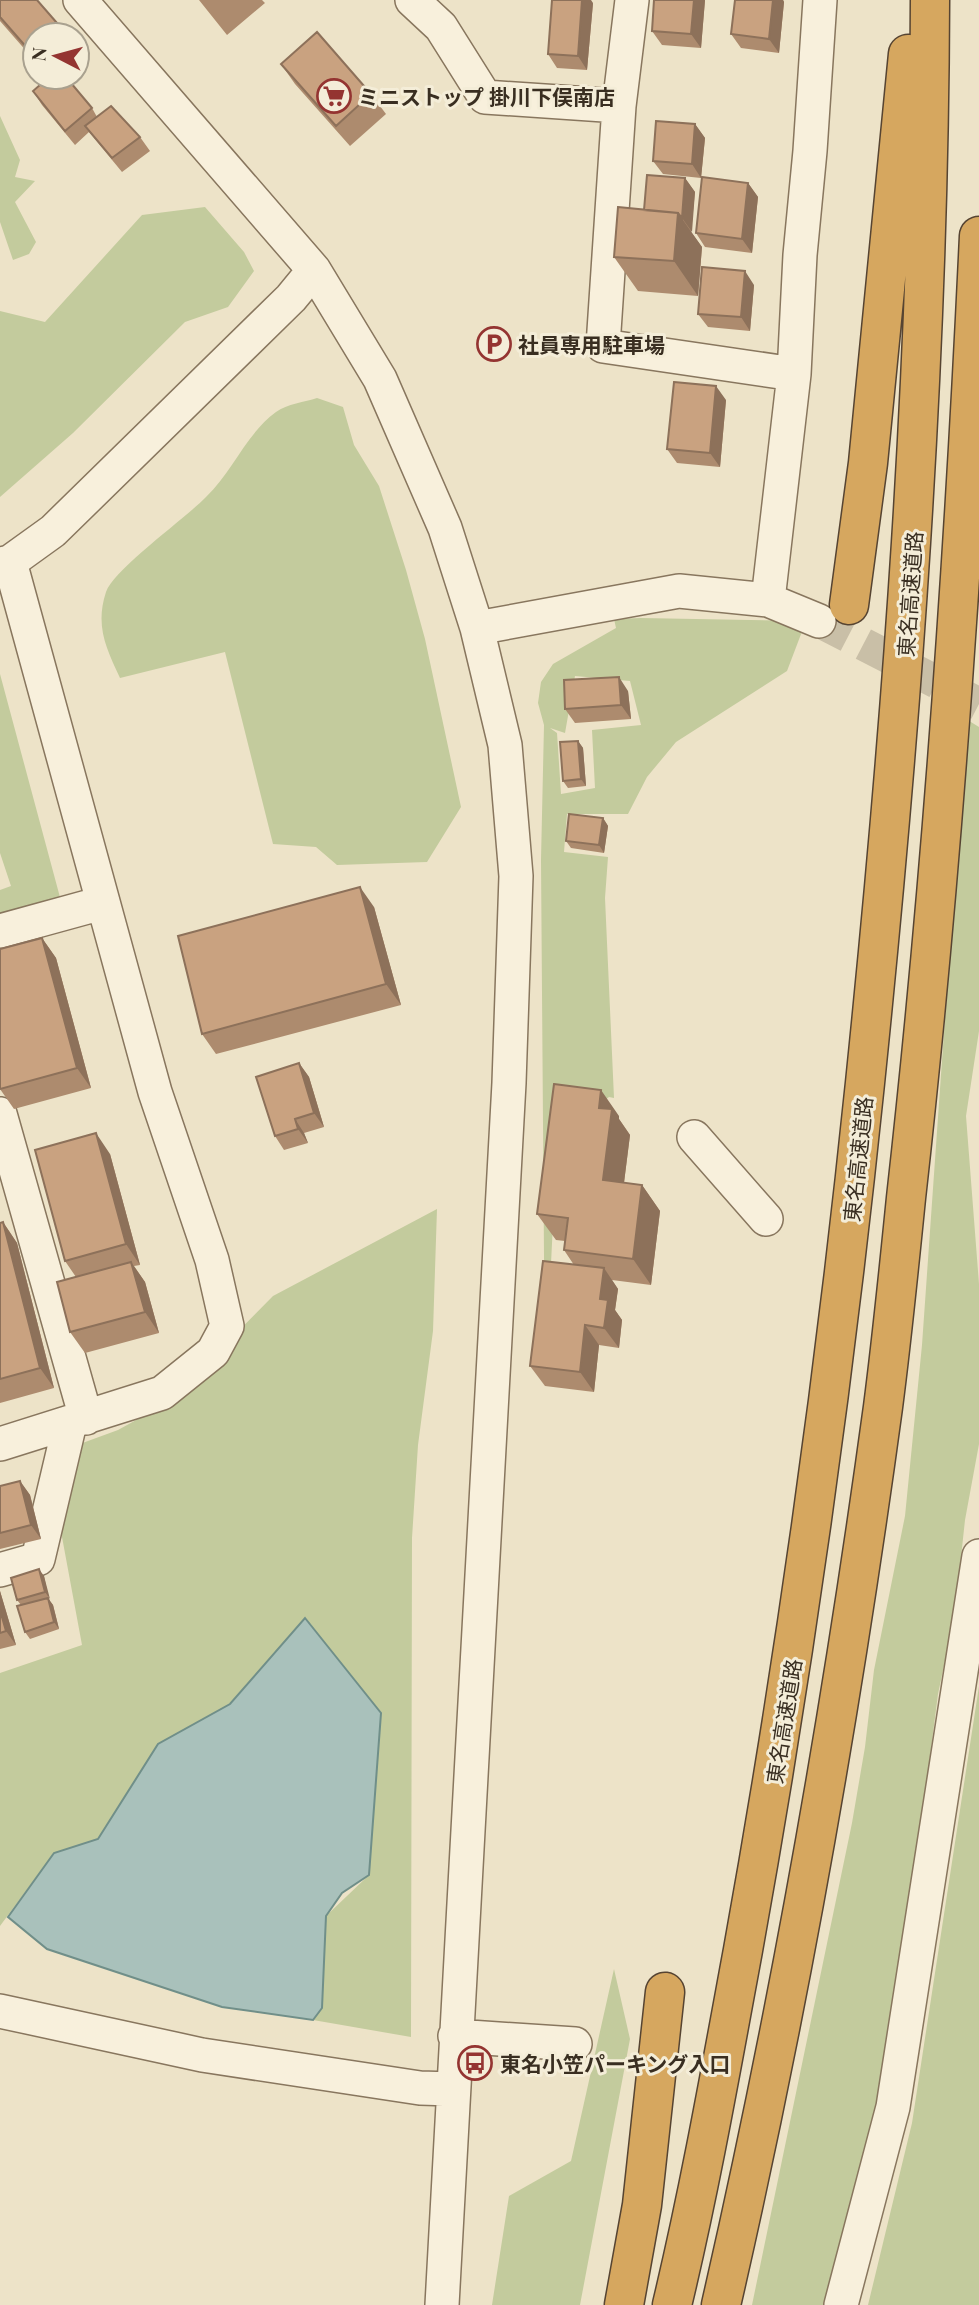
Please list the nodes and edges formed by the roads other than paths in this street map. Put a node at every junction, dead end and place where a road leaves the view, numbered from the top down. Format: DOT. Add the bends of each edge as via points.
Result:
graph roads {
  1 [pos="80,0"];
  2 [pos="412,0"];
  3 [pos="632,0"];
  4 [pos="820,0"];
  5 [pos="913,0"];
  6 [pos="930,0"];
  7 [pos="619,106"];
  8 [pos="979,236"];
  9 [pos="314,270"];
  10 [pos="794,374"];
  11 [pos="5,563"];
  12 [pos="768,600"];
  13 [pos="834,613"];
  14 [pos="477,628"];
  15 [pos="102,903"];
  16 [pos="0,931"];
  17 [pos="0,1114"];
  18 [pos="694,1137"];
  19 [pos="766,1219"];
  20 [pos="78,1420"];
  21 [pos="0,1444"];
  22 [pos="979,1556"];
  23 [pos="0,1570"];
  24 [pos="665,1993"];
  25 [pos="0,2011"];
  26 [pos="455,2036"];
  27 [pos="575,2044"];
  28 [pos="452,2089"];
  29 [pos="442,2305"];
  30 [pos="624,2305"];
  31 [pos="672,2305"];
  32 [pos="721,2305"];
  33 [pos="841,2305"];
  1 -- 9 [label="street"];
  2 -- 7 [label="street" via="441,27 485,97"];
  3 -- 7 [label="street"];
  4 -- 10 [label="street"];
  5 -- 13 [label="highway" via="868,463"];
  6 -- 31 [label="highway, 東名高速道路" via="921,416 897,772 844,1287 775,1771"];
  7 -- 10 [label="street" via="603,346"];
  8 -- 32 [label="highway" via="948,760 924,1043 883,1404 803,1900"];
  9 -- 11 [label="street" via="54,531"];
  9 -- 14 [label="street" via="380,379 445,528"];
  10 -- 12 [label="street"];
  11 -- 15 [label="street"];
  12 -- 13 [label="street"];
  12 -- 14 [label="street" via="678,591"];
  14 -- 26 [label="street" via="505,745 516,876 509,1097"];
  15 -- 16 [label="street"];
  15 -- 20 [label="street" via="155,1092 212,1260 227,1326 213,1352 162,1393"];
  17 -- 20 [label="street"];
  18 -- 19 [label="street"];
  20 -- 21 [label="street"];
  20 -- 23 [label="street" via="38,1559"];
  22 -- 33 [label="street" via="893,2107"];
  24 -- 30 [label="highway" via="642,2205"];
  25 -- 28 [label="street" via="202,2055"];
  26 -- 27 [label="street"];
  26 -- 28 [label="street"];
  28 -- 29 [label="street"];
}
